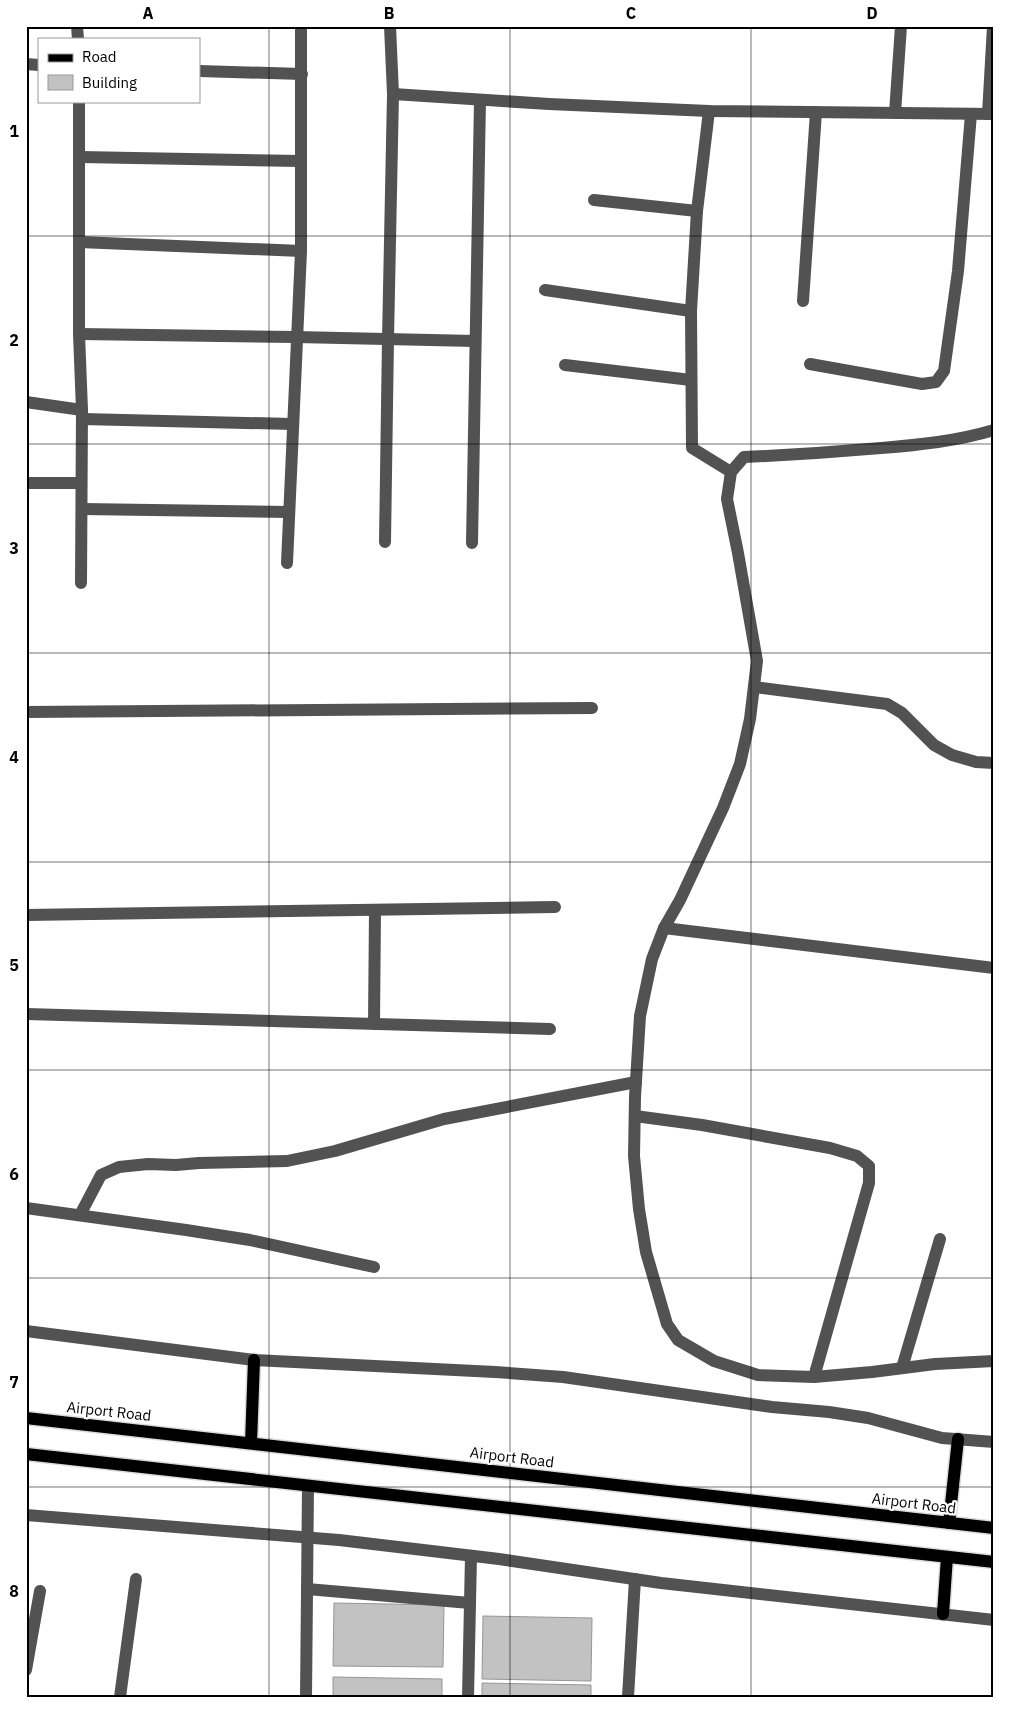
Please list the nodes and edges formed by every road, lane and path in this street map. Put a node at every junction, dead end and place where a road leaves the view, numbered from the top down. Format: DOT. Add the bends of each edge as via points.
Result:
graph roads {
  1 [pos="302,26"];
  2 [pos="390,26"];
  3 [pos="901,26"];
  4 [pos="993,26"];
  5 [pos="200,70"];
  6 [pos="302,74"];
  7 [pos="393,94"];
  8 [pos="480,100"];
  9 [pos="79,102"];
  10 [pos="709,111"];
  11 [pos="816,112"];
  12 [pos="896,113"];
  13 [pos="971,114"];
  14 [pos="991,114"];
  15 [pos="80,157"];
  16 [pos="301,161"];
  17 [pos="594,200"];
  18 [pos="697,211"];
  19 [pos="79,242"];
  20 [pos="301,251"];
  21 [pos="545,290"];
  22 [pos="803,302"];
  23 [pos="691,311"];
  24 [pos="79,334"];
  25 [pos="296,337"];
  26 [pos="388,339"];
  27 [pos="475,341"];
  28 [pos="810,364"];
  29 [pos="565,365"];
  30 [pos="691,380"];
  31 [pos="26,402"];
  32 [pos="82,414"];
  33 [pos="292,424"];
  34 [pos="994,430"];
  35 [pos="731,472"];
  36 [pos="26,483"];
  37 [pos="81,483"];
  38 [pos="82,509"];
  39 [pos="288,512"];
  40 [pos="385,542"];
  41 [pos="472,543"];
  42 [pos="287,562"];
  43 [pos="81,583"];
  44 [pos="754,687"];
  45 [pos="592,708"];
  46 [pos="26,712"];
  47 [pos="994,763"];
  48 [pos="556,907"];
  49 [pos="375,910"];
  50 [pos="26,915"];
  51 [pos="664,928"];
  52 [pos="994,968"];
  53 [pos="26,1014"];
  54 [pos="374,1024"];
  55 [pos="550,1029"];
  56 [pos="636,1082"];
  57 [pos="635,1116"];
  58 [pos="26,1208"];
  59 [pos="80,1215"];
  60 [pos="940,1238"];
  61 [pos="374,1267"];
  62 [pos="26,1331"];
  63 [pos="254,1360"];
  64 [pos="994,1361"];
  65 [pos="902,1368"];
  66 [pos="814,1377"];
  67 [pos="26,1418"];
  68 [pos="958,1439"];
  69 [pos="994,1442"];
  70 [pos="251,1443"];
  71 [pos="26,1454"];
  72 [pos="308,1486"];
  73 [pos="26,1515"];
  74 [pos="949,1523"];
  75 [pos="994,1528"];
  76 [pos="308,1537"];
  77 [pos="471,1556"];
  78 [pos="947,1557"];
  79 [pos="994,1562"];
  80 [pos="635,1579"];
  81 [pos="136,1580"];
  82 [pos="306,1589"];
  83 [pos="40,1590"];
  84 [pos="470,1603"];
  85 [pos="943,1614"];
  86 [pos="994,1620"];
  87 [pos="26,1670"];
  88 [pos="120,1697"];
  89 [pos="306,1697"];
  90 [pos="468,1697"];
  91 [pos="628,1697"];
  1 -- 6 [label="street"];
  2 -- 7 [label="street"];
  3 -- 12 [label="street"];
  4 -- 14 [label="street"];
  5 -- 6 [label="street"];
  6 -- 16 [label="street"];
  7 -- 8 [label="street"];
  7 -- 26 [label="street"];
  8 -- 10 [label="street"];
  8 -- 27 [label="street"];
  9 -- 15 [label="street"];
  10 -- 11 [label="street"];
  10 -- 18 [label="street"];
  11 -- 12 [label="street"];
  11 -- 22 [label="street"];
  12 -- 13 [label="street"];
  13 -- 14 [label="street"];
  13 -- 28 [label="street" via="958,271 944,371 936,382 922,384"];
  15 -- 16 [label="street"];
  15 -- 19 [label="street"];
  16 -- 20 [label="street"];
  17 -- 18 [label="street"];
  18 -- 23 [label="street"];
  19 -- 20 [label="street"];
  19 -- 24 [label="street"];
  20 -- 25 [label="street"];
  21 -- 23 [label="street"];
  23 -- 30 [label="street"];
  24 -- 25 [label="street"];
  24 -- 32 [label="street"];
  25 -- 26 [label="street"];
  25 -- 33 [label="street"];
  26 -- 27 [label="street"];
  26 -- 40 [label="street"];
  27 -- 41 [label="street"];
  29 -- 30 [label="street"];
  30 -- 35 [label="street" via="692,448"];
  31 -- 32 [label="street"];
  32 -- 33 [label="street"];
  32 -- 37 [label="street"];
  33 -- 39 [label="street"];
  34 -- 35 [label="street" via="920,445 744,457"];
  35 -- 44 [label="street" via="727,499 757,661"];
  36 -- 37 [label="street"];
  37 -- 38 [label="street"];
  38 -- 39 [label="street"];
  38 -- 43 [label="street"];
  39 -- 42 [label="street"];
  44 -- 47 [label="street" via="887,704 934,745 952,755"];
  44 -- 51 [label="street" via="740,764 723,808"];
  45 -- 46 [label="street"];
  48 -- 49 [label="street"];
  49 -- 50 [label="street"];
  49 -- 54 [label="street"];
  51 -- 52 [label="street"];
  51 -- 56 [label="street" via="652,959 640,1016"];
  53 -- 54 [label="street"];
  54 -- 55 [label="street"];
  56 -- 57 [label="street"];
  56 -- 59 [label="street" via="444,1119 287,1161 120,1167 101,1175"];
  57 -- 66 [label="street" via="634,1156 639,1209 646,1252 667,1324 678,1340 714,1361 758,1375"];
  57 -- 66 [label="street" via="830,1148 857,1156 869,1166 870,1183"];
  58 -- 59 [label="street"];
  59 -- 61 [label="street" via="250,1240"];
  60 -- 65 [label="street"];
  62 -- 63 [label="street"];
  63 -- 68 [label="street" via="563,1377 849,1415"];
  63 -- 70 [label="main road"];
  64 -- 65 [label="street"];
  65 -- 66 [label="street"];
  67 -- 70 [label="main road, Airport Road"];
  68 -- 69 [label="street"];
  68 -- 74 [label="main road"];
  70 -- 74 [label="main road, Airport Road"];
  71 -- 72 [label="main road"];
  72 -- 76 [label="street"];
  72 -- 78 [label="main road"];
  73 -- 76 [label="street"];
  74 -- 75 [label="main road, Airport Road"];
  76 -- 77 [label="street"];
  76 -- 82 [label="street"];
  77 -- 80 [label="street"];
  77 -- 84 [label="street"];
  78 -- 79 [label="main road"];
  78 -- 85 [label="main road"];
  80 -- 85 [label="street"];
  80 -- 91 [label="street"];
  81 -- 88 [label="street"];
  82 -- 84 [label="street"];
  82 -- 89 [label="street"];
  83 -- 87 [label="street"];
  84 -- 90 [label="street"];
  85 -- 86 [label="street"];
}
